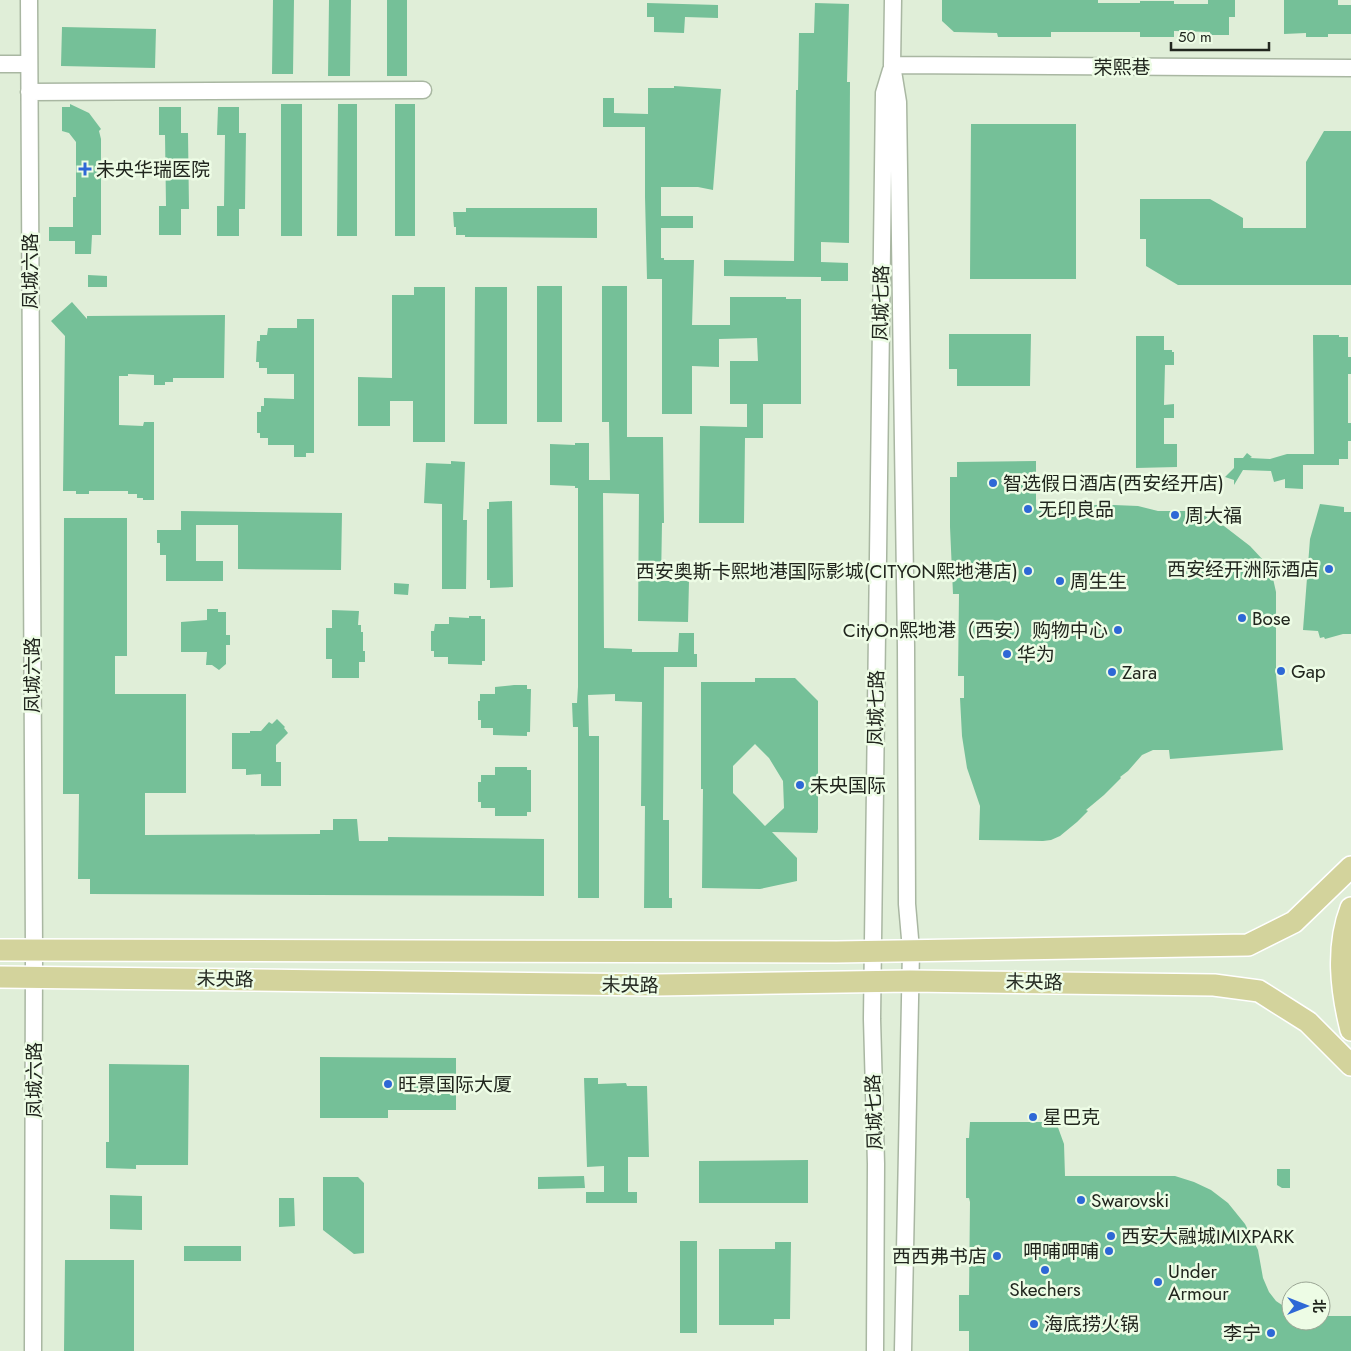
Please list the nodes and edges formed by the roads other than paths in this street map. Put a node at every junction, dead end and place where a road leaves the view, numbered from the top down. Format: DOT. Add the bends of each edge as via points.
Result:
graph roads {
  1 [pos="29,0"];
  2 [pos="893,0"];
  3 [pos="0,64"];
  4 [pos="29,64"];
  5 [pos="892,66"];
  6 [pos="1351,68"];
  7 [pos="423,90"];
  8 [pos="29,92"];
  9 [pos="1351,868"];
  10 [pos="1351,908"];
  11 [pos="0,950"];
  12 [pos="34,950"];
  13 [pos="873,950"];
  14 [pos="911,950"];
  15 [pos="0,977"];
  16 [pos="34,977"];
  17 [pos="910,980"];
  18 [pos="873,982"];
  19 [pos="1351,1030"];
  20 [pos="1351,1065"];
  21 [pos="33,1351"];
  22 [pos="875,1351"];
  23 [pos="903,1351"];
  1 -- 4 [label="street, 凤城六路"];
  2 -- 5 [label="street, 凤城七路"];
  3 -- 4 [label="street"];
  4 -- 8 [label="street, 凤城六路"];
  5 -- 6 [label="street, 荣熙巷"];
  5 -- 13 [label="street, 凤城七路" via="884,93"];
  5 -- 14 [label="street, 凤城七路" via="898,102 907,904"];
  7 -- 8 [label="street"];
  8 -- 12 [label="street, 凤城六路"];
  9 -- 14 [label="main road, 未央路" via="1294,922 1248,945"];
  10 -- 19 [label="main road" via="1341,956 1344,1001"];
  11 -- 12 [label="main road, 未央路"];
  12 -- 13 [label="main road, 未央路"];
  12 -- 16 [label="street, 凤城六路"];
  13 -- 14 [label="main road, 未央路"];
  13 -- 18 [label="street, 凤城七路"];
  14 -- 17 [label="street, 凤城七路"];
  15 -- 16 [label="main road, 未央路"];
  16 -- 18 [label="main road, 未央路" via="657,985"];
  16 -- 21 [label="street, 凤城六路"];
  17 -- 18 [label="main road, 未央路"];
  17 -- 20 [label="main road, 未央路" via="1214,985 1259,991 1308,1022"];
  17 -- 23 [label="street, 凤城七路"];
  18 -- 22 [label="street, 凤城七路"];
}
